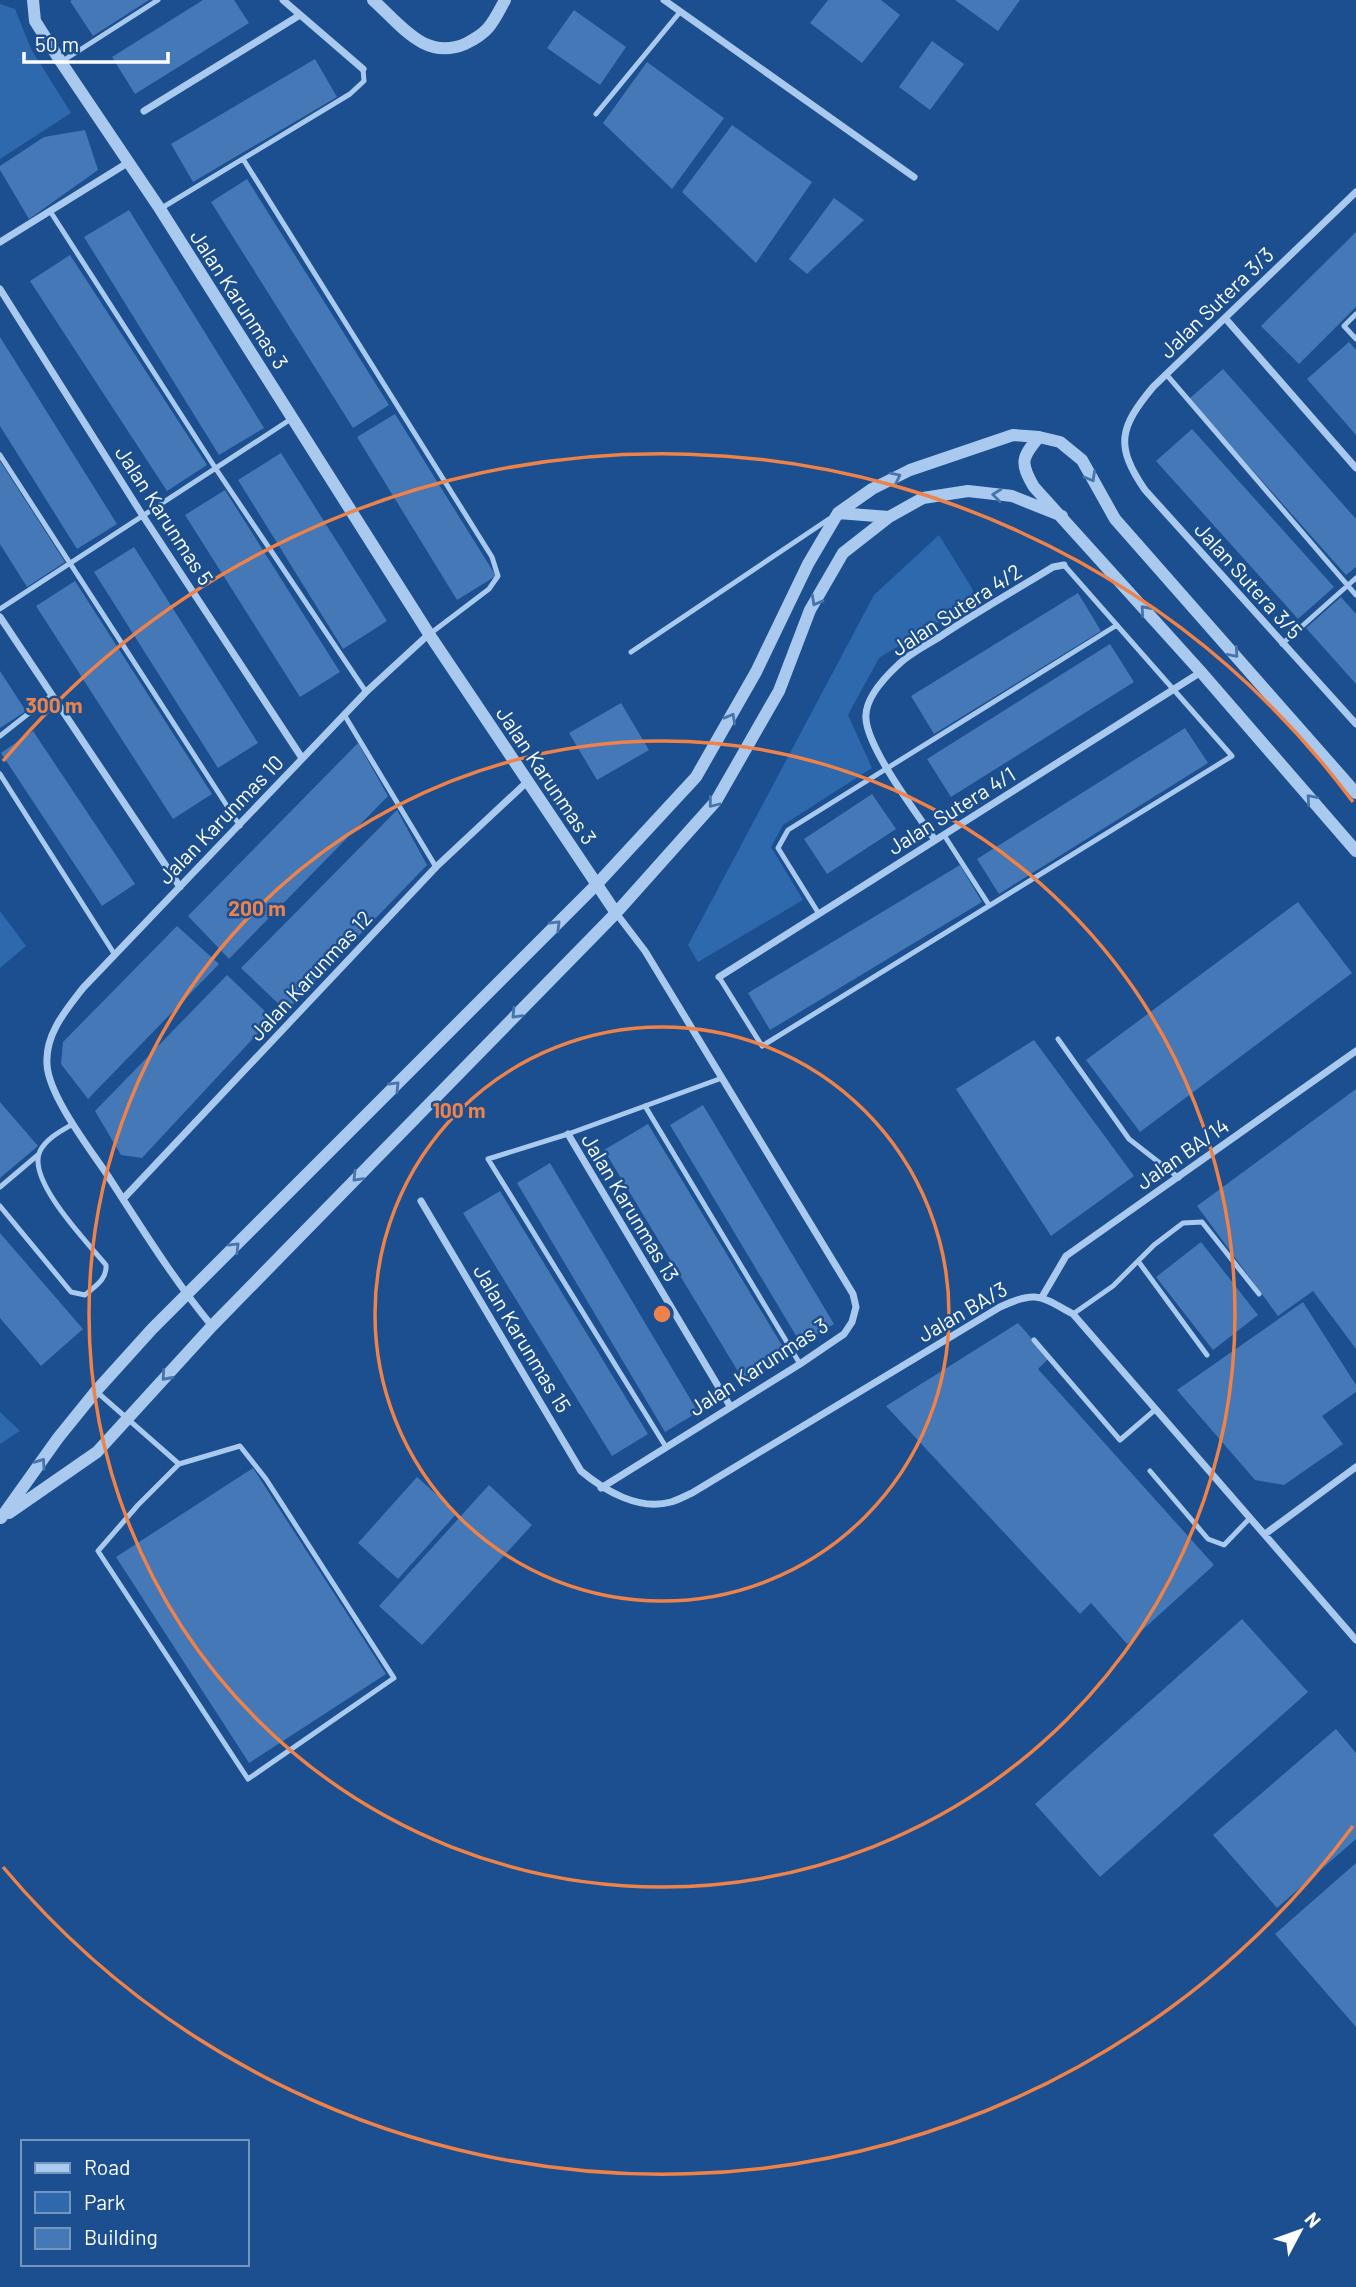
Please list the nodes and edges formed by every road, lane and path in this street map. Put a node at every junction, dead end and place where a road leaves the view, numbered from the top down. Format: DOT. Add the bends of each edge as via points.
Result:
graph roads {
  1 [pos="33,0"];
  2 [pos="158,0"];
  3 [pos="283,0"];
  4 [pos="373,0"];
  5 [pos="505,0"];
  6 [pos="664,0"];
  7 [pos="680,12"];
  8 [pos="300,15"];
  9 [pos="61,62"];
  10 [pos="363,69"];
  11 [pos="144,111"];
  12 [pos="596,114"];
  13 [pos="243,159"];
  14 [pos="129,161"];
  15 [pos="914,177"];
  16 [pos="1356,192"];
  17 [pos="160,209"];
  18 [pos="50,211"];
  19 [pos="0,242"];
  20 [pos="0,289"];
  21 [pos="1356,314"];
  22 [pos="1225,318"];
  23 [pos="1356,339"];
  24 [pos="1166,373"];
  25 [pos="293,417"];
  26 [pos="1039,437"];
  27 [pos="1126,452"];
  28 [pos="0,455"];
  29 [pos="1356,468"];
  30 [pos="216,469"];
  31 [pos="838,513"];
  32 [pos="144,516"];
  33 [pos="1062,516"];
  34 [pos="889,517"];
  35 [pos="70,564"];
  36 [pos="1064,565"];
  37 [pos="1356,578"];
  38 [pos="1348,586"];
  39 [pos="1356,595"];
  40 [pos="0,609"];
  41 [pos="0,617"];
  42 [pos="1117,625"];
  43 [pos="429,634"];
  44 [pos="1282,644"];
  45 [pos="631,652"];
  46 [pos="1201,672"];
  47 [pos="1173,689"];
  48 [pos="366,692"];
  49 [pos="52,695"];
  50 [pos="345,716"];
  51 [pos="1356,724"];
  52 [pos="0,736"];
  53 [pos="302,758"];
  54 [pos="887,768"];
  55 [pos="0,774"];
  56 [pos="528,781"];
  57 [pos="1356,793"];
  58 [pos="240,826"];
  59 [pos="944,835"];
  60 [pos="935,840"];
  61 [pos="1356,851"];
  62 [pos="436,867"];
  63 [pos="597,884"];
  64 [pos="180,887"];
  65 [pos="989,905"];
  66 [pos="616,913"];
  67 [pos="818,914"];
  68 [pos="115,955"];
  69 [pos="719,977"];
  70 [pos="1058,1039"];
  71 [pos="1356,1051"];
  72 [pos="722,1078"];
  73 [pos="645,1106"];
  74 [pos="73,1124"];
  75 [pos="568,1134"];
  76 [pos="39,1154"];
  77 [pos="1179,1178"];
  78 [pos="0,1187"];
  79 [pos="123,1199"];
  80 [pos="421,1201"];
  81 [pos="0,1206"];
  82 [pos="1138,1261"];
  83 [pos="1259,1294"];
  84 [pos="187,1295"];
  85 [pos="1042,1297"];
  86 [pos="1073,1314"];
  87 [pos="212,1326"];
  88 [pos="1034,1340"];
  89 [pos="1207,1355"];
  90 [pos="800,1364"];
  91 [pos="96,1391"];
  92 [pos="730,1406"];
  93 [pos="1156,1409"];
  94 [pos="127,1420"];
  95 [pos="666,1447"];
  96 [pos="179,1464"];
  97 [pos="1356,1467"];
  98 [pos="1150,1471"];
  99 [pos="601,1488"];
  100 [pos="1250,1518"];
  101 [pos="1,1519"];
  102 [pos="1265,1534"];
  103 [pos="1356,1640"];
  1 -- 9 [label="street, Jalan Karunmas 3" via="35,21"];
  2 -- 9 [label="lane"];
  3 -- 8 [label="street"];
  4 -- 5 [label="street" via="418,40 433,48 452,49 487,29"];
  6 -- 7 [label="street"];
  7 -- 12 [label="lane"];
  7 -- 15 [label="street"];
  8 -- 10 [label="street"];
  8 -- 11 [label="street"];
  9 -- 14 [label="street, Jalan Karunmas 3"];
  10 -- 13 [label="lane" via="363,81 350,94"];
  13 -- 17 [label="lane"];
  13 -- 43 [label="lane" via="492,557 498,576 489,589"];
  14 -- 17 [label="street, Jalan Karunmas 3"];
  14 -- 18 [label="street"];
  16 -- 22 [label="street, Jalan Sutera 3/3"];
  17 -- 25 [label="street, Jalan Karunmas 3"];
  18 -- 19 [label="street"];
  18 -- 30 [label="lane"];
  20 -- 32 [label="street, Jalan Karunmas 5"];
  21 -- 23 [label="lane" via="1344,326"];
  22 -- 24 [label="street, Jalan Sutera 3/3"];
  22 -- 29 [label="street"];
  24 -- 27 [label="street, Jalan Sutera 3/3" via="1133,411 1124,434"];
  24 -- 38 [label="lane"];
  25 -- 30 [label="lane"];
  25 -- 43 [label="street, Jalan Karunmas 3"];
  31 -- 26 [label="street, one-way" via="872,488 910,470 1013,435"];
  26 -- 33 [label="street" via="1026,452 1024,470"];
  26 -- 57 [label="street, one-way" via="1060,442 1082,460 1115,519"];
  27 -- 44 [label="street, Jalan Sutera 3/5" via="1132,472 1145,490"];
  28 -- 35 [label="lane"];
  30 -- 32 [label="lane"];
  30 -- 48 [label="lane"];
  31 -- 34 [label="street"];
  31 -- 45 [label="lane"];
  63 -- 31 [label="street, one-way" via="696,777"];
  32 -- 35 [label="lane"];
  32 -- 53 [label="street, Jalan Karunmas 5"];
  33 -- 34 [label="street, one-way" via="1013,496 968,491 923,498"];
  46 -- 33 [label="street, one-way"];
  34 -- 66 [label="street, one-way" via="843,553 810,610 779,691 716,801"];
  35 -- 40 [label="lane"];
  35 -- 58 [label="lane"];
  36 -- 42 [label="lane"];
  36 -- 54 [label="street, Jalan Sutera 4/2" via="956,626 900,663 884,680 866,717"];
  37 -- 38 [label="lane"];
  38 -- 39 [label="lane"];
  38 -- 44 [label="lane"];
  41 -- 49 [label="street"];
  42 -- 47 [label="lane"];
  42 -- 54 [label="lane"];
  43 -- 48 [label="street, Jalan Karunmas 10"];
  43 -- 56 [label="street, Jalan Karunmas 3"];
  44 -- 51 [label="street, Jalan Sutera 3/5"];
  46 -- 47 [label="street, Jalan Sutera 4/1"];
  61 -- 46 [label="street, one-way"];
  47 -- 59 [label="street, Jalan Sutera 4/1"];
  47 -- 65 [label="lane" via="1232,756"];
  48 -- 50 [label="street, Jalan Karunmas 10"];
  49 -- 52 [label="lane"];
  49 -- 64 [label="street"];
  50 -- 53 [label="street, Jalan Karunmas 10"];
  50 -- 62 [label="lane"];
  53 -- 58 [label="street, Jalan Karunmas 10"];
  54 -- 60 [label="street, Jalan Sutera 4/2"];
  54 -- 67 [label="lane" via="788,830 778,848"];
  55 -- 68 [label="lane"];
  56 -- 62 [label="street, Jalan Karunmas 12"];
  56 -- 63 [label="street, Jalan Karunmas 3"];
  58 -- 64 [label="street, Jalan Karunmas 10"];
  59 -- 60 [label="street, Jalan Sutera 4/1"];
  59 -- 65 [label="lane"];
  60 -- 67 [label="street, Jalan Sutera 4/1"];
  62 -- 79 [label="street, Jalan Karunmas 12"];
  63 -- 66 [label="street, Jalan Karunmas 3"];
  84 -- 63 [label="street, one-way"];
  64 -- 68 [label="street, Jalan Karunmas 10"];
  65 -- 69 [label="lane" via="762,1046"];
  66 -- 72 [label="street, Jalan Karunmas 3" via="645,951"];
  66 -- 87 [label="street, one-way"];
  67 -- 69 [label="street, Jalan Sutera 4/1"];
  68 -- 74 [label="street, Jalan Karunmas 10" via="83,988 50,1038 50,1076"];
  70 -- 77 [label="lane" via="1129,1139"];
  71 -- 77 [label="street, Jalan BA/14"];
  72 -- 73 [label="lane"];
  72 -- 90 [label="street, Jalan Karunmas 3" via="853,1294 856,1307 844,1334"];
  73 -- 75 [label="lane"];
  73 -- 90 [label="lane"];
  74 -- 76 [label="lane" via="45,1144"];
  74 -- 79 [label="street"];
  75 -- 92 [label="street, Jalan Karunmas 13"];
  75 -- 95 [label="lane" via="488,1159"];
  76 -- 78 [label="lane"];
  76 -- 81 [label="lane" via="42,1180 106,1265 104,1279 85,1295 71,1292"];
  77 -- 85 [label="street, Jalan BA/14" via="1066,1256"];
  79 -- 84 [label="street"];
  80 -- 99 [label="street, Jalan Karunmas 15" via="581,1471"];
  82 -- 83 [label="lane" via="1183,1223 1202,1222"];
  82 -- 86 [label="lane" via="1113,1286"];
  82 -- 89 [label="lane"];
  84 -- 87 [label="street"];
  84 -- 91 [label="street"];
  85 -- 86 [label="street, Jalan BA/3"];
  85 -- 99 [label="street, Jalan BA/3" via="1023,1296 1000,1307 692,1493 651,1505"];
  86 -- 93 [label="street, Jalan BA/3"];
  87 -- 94 [label="street, one-way"];
  88 -- 93 [label="lane" via="1120,1440"];
  90 -- 92 [label="street, Jalan Karunmas 3"];
  91 -- 94 [label="lane"];
  101 -- 91 [label="street, one-way"];
  92 -- 95 [label="street, Jalan Karunmas 3"];
  93 -- 100 [label="street, Jalan BA/3"];
  94 -- 96 [label="lane"];
  94 -- 101 [label="street" via="97,1452"];
  95 -- 99 [label="street, Jalan Karunmas 3"];
  96 -- 96 [label="lane" via="240,1446 394,1678 248,1779 98,1551"];
  97 -- 102 [label="street"];
  98 -- 100 [label="lane" via="1208,1539 1224,1545"];
  100 -- 102 [label="street, Jalan BA/3"];
  102 -- 103 [label="street, Jalan BA/3"];
}
